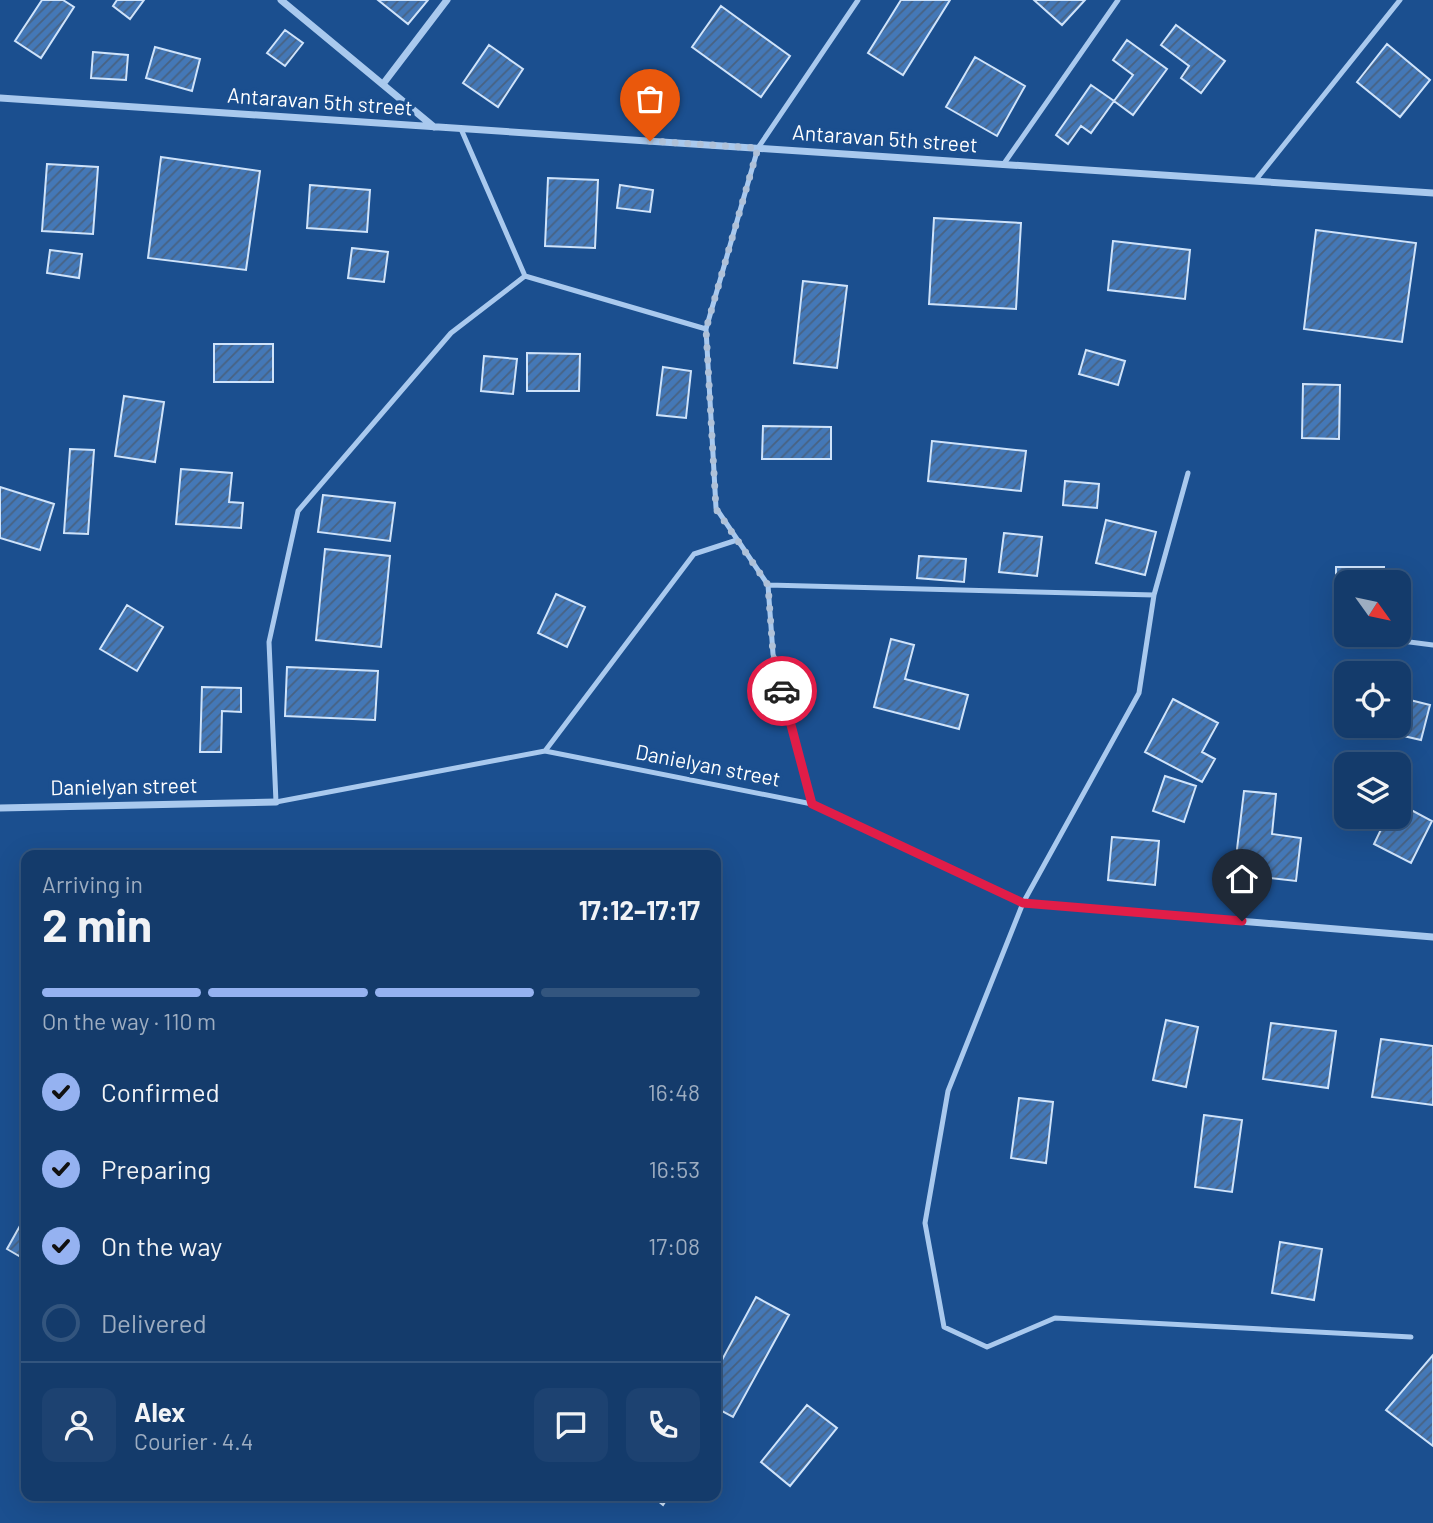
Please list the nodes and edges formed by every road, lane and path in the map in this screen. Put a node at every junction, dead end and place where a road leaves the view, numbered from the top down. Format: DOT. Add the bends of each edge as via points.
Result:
graph roads {
  1 [pos="281,0"];
  2 [pos="447,0"];
  3 [pos="858,0"];
  4 [pos="1118,0"];
  5 [pos="1400,0"];
  6 [pos="383,84"];
  7 [pos="0,98"];
  8 [pos="434,127"];
  9 [pos="461,129"];
  10 [pos="758,148"];
  11 [pos="1003,165"];
  12 [pos="1255,181"];
  13 [pos="1433,193"];
  14 [pos="526,276"];
  15 [pos="706,329"];
  16 [pos="1188,473"];
  17 [pos="737,540"];
  18 [pos="768,585"];
  19 [pos="1154,596"];
  20 [pos="1411,642"];
  21 [pos="1433,645"];
  22 [pos="545,751"];
  23 [pos="276,802"];
  24 [pos="812,804"];
  25 [pos="0,807"];
  26 [pos="1023,903"];
  27 [pos="1433,937"];
  28 [pos="1411,1338"];
  1 -- 6 [label="street"];
  2 -- 6 [label="street"];
  3 -- 10 [label="lane"];
  4 -- 11 [label="lane"];
  5 -- 12 [label="lane"];
  6 -- 8 [label="street"];
  7 -- 8 [label="street, Antaravan 5th street"];
  8 -- 9 [label="street, Antaravan 5th street"];
  9 -- 10 [label="street, Antaravan 5th street"];
  9 -- 14 [label="lane"];
  10 -- 11 [label="street, Antaravan 5th street"];
  10 -- 15 [label="lane"];
  11 -- 12 [label="street, Antaravan 5th street"];
  12 -- 13 [label="street, Antaravan 5th street"];
  14 -- 15 [label="lane"];
  14 -- 23 [label="lane" via="451,333 298,511 269,642"];
  15 -- 17 [label="lane" via="716,509"];
  16 -- 19 [label="lane"];
  17 -- 18 [label="lane"];
  17 -- 22 [label="lane" via="694,554"];
  18 -- 19 [label="lane"];
  18 -- 24 [label="lane" via="773,654"];
  19 -- 26 [label="lane" via="1139,693"];
  20 -- 21 [label="lane"];
  22 -- 23 [label="lane, Danielyan street"];
  22 -- 24 [label="lane, Danielyan street"];
  23 -- 25 [label="street, Danielyan street"];
  24 -- 26 [label="lane, Danielyan street"];
  26 -- 27 [label="street, Danielyan street"];
  26 -- 28 [label="lane" via="948,1091 925,1223 944,1327 987,1347 1055,1318"];
}
